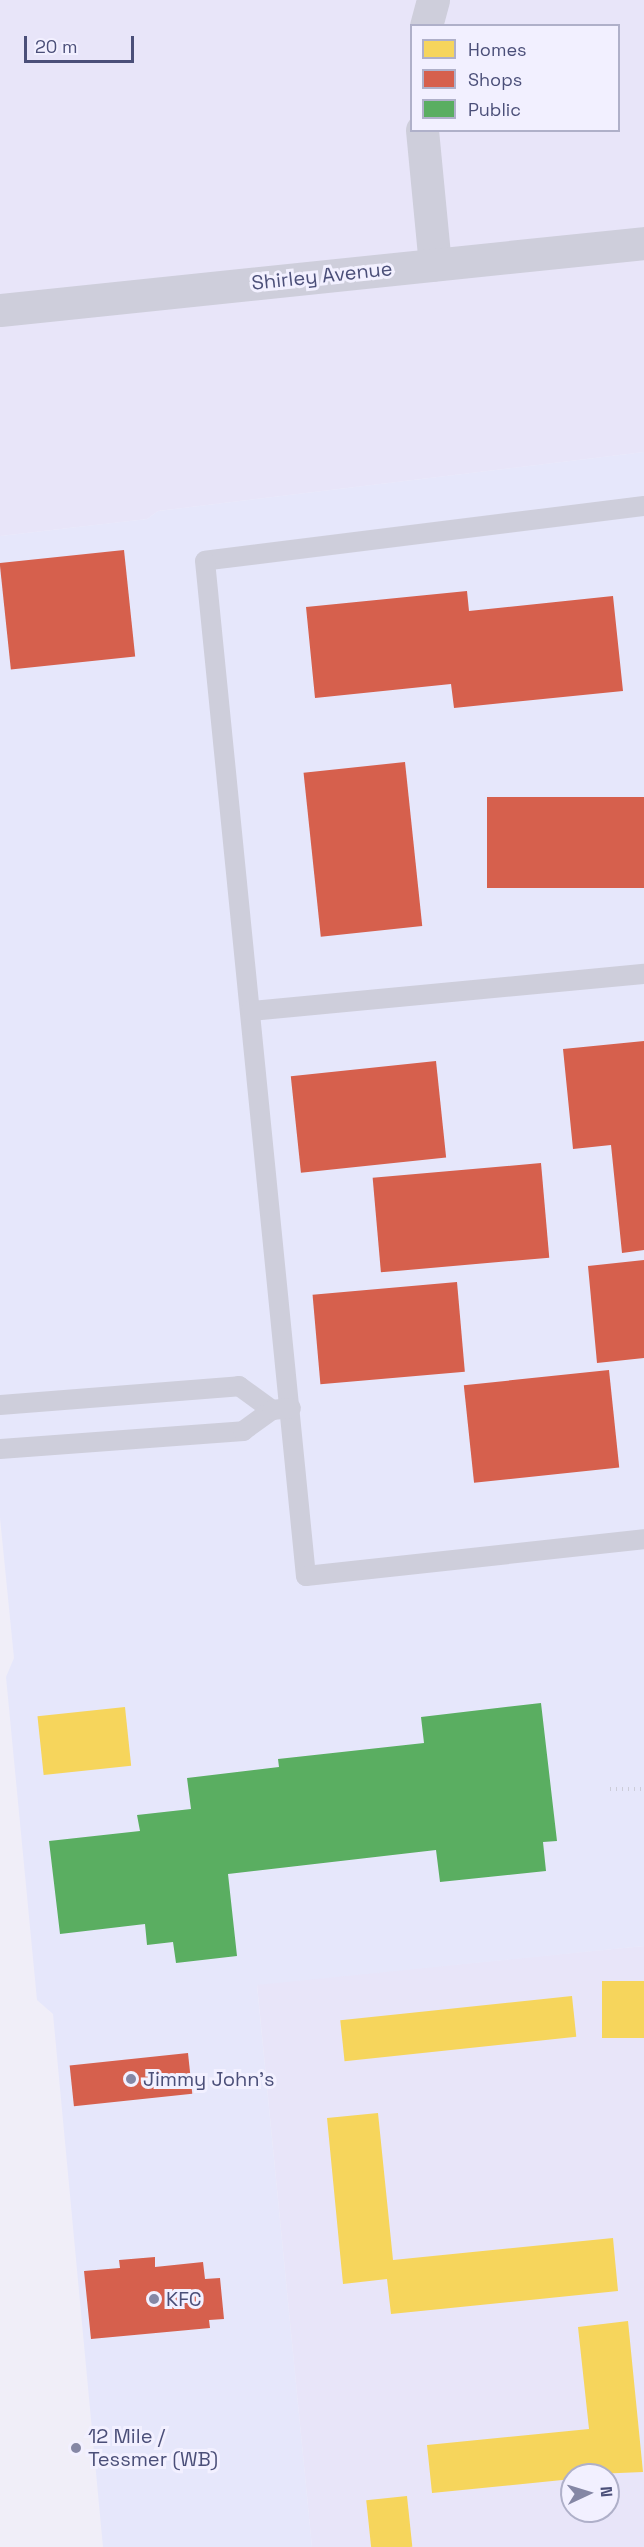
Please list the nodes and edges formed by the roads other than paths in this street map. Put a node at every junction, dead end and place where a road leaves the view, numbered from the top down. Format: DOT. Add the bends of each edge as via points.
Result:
graph roads {
  1 [pos="433,0"];
  2 [pos="427,24"];
  3 [pos="422,132"];
  4 [pos="644,243"];
  5 [pos="435,264"];
  6 [pos="0,310"];
  7 [pos="644,506"];
  8 [pos="644,974"];
  9 [pos="251,1011"];
  10 [pos="0,1405"];
  11 [pos="281,1409"];
  12 [pos="0,1449"];
  13 [pos="644,1539"];
  1 -- 2 [label="street"];
  3 -- 5 [label="street"];
  4 -- 5 [label="street, Shirley Avenue"];
  5 -- 6 [label="street, Shirley Avenue"];
  7 -- 9 [label="lane" via="205,561"];
  8 -- 9 [label="lane"];
  9 -- 11 [label="lane"];
  10 -- 11 [label="lane" via="238,1386"];
  11 -- 12 [label="lane" via="243,1431"];
  11 -- 13 [label="lane" via="306,1576"];
}
